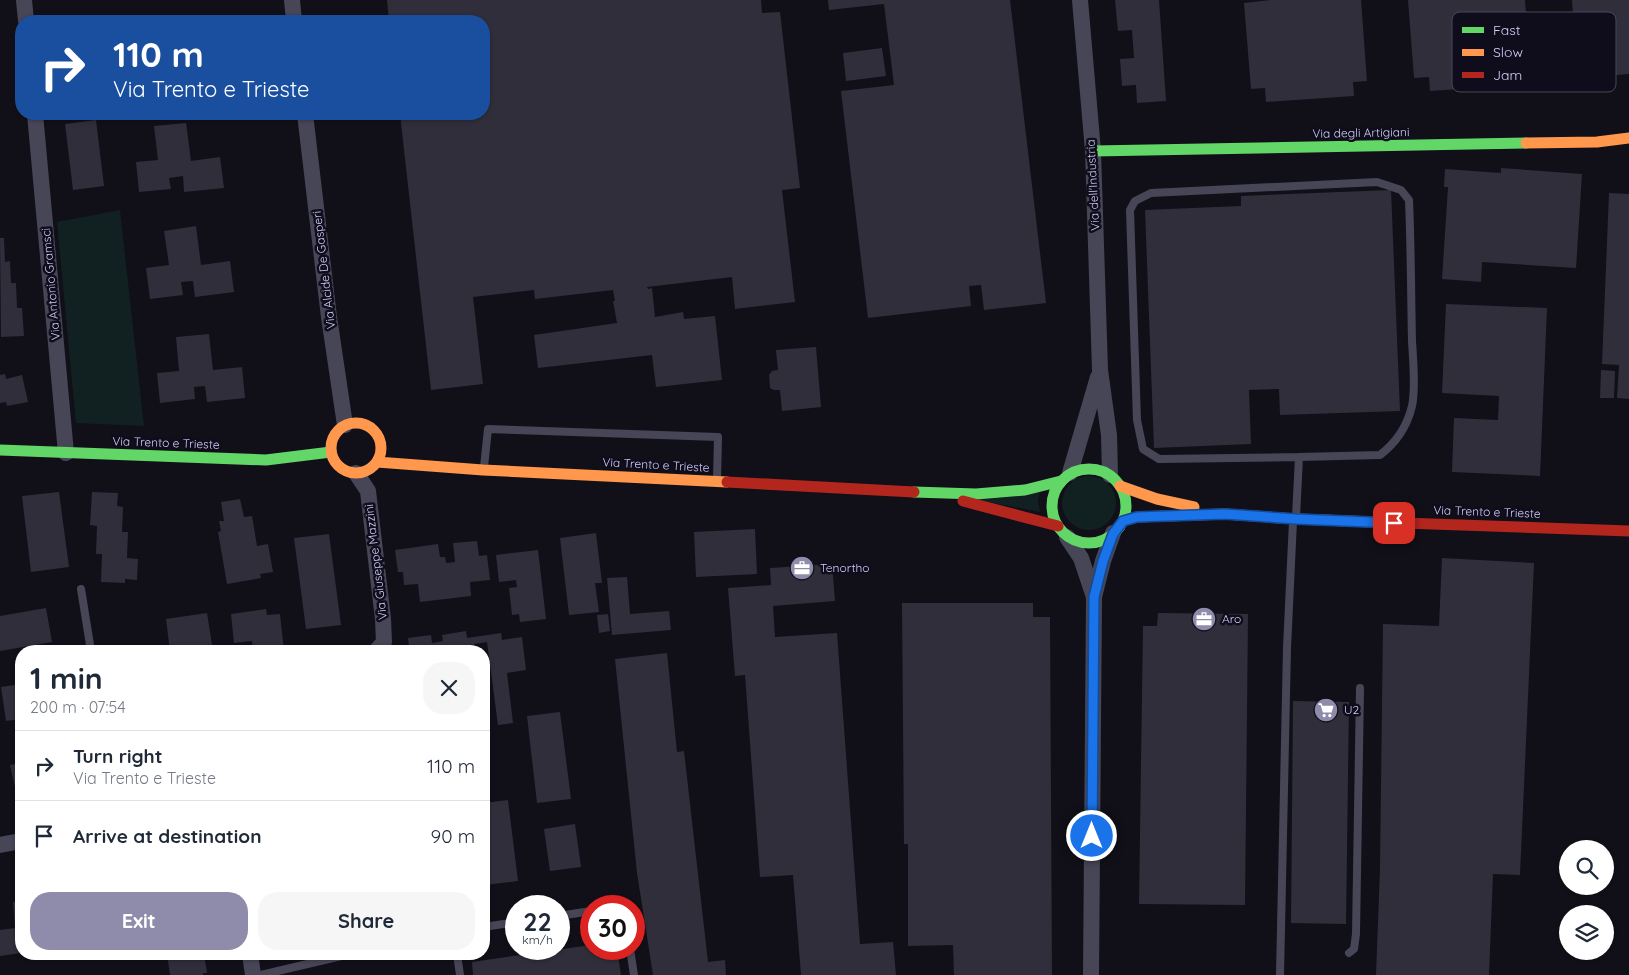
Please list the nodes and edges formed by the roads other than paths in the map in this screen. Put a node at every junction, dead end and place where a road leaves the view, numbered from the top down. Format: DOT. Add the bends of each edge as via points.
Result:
graph roads {
  1 [pos="24,0"];
  2 [pos="292,0"];
  3 [pos="1080,0"];
  4 [pos="25,15"];
  5 [pos="293,15"];
  6 [pos="36,120"];
  7 [pos="306,120"];
  8 [pos="1629,138"];
  9 [pos="1093,151"];
  10 [pos="1100,370"];
  11 [pos="345,425"];
  12 [pos="0,450"];
  13 [pos="331,452"];
  14 [pos="66,454"];
  15 [pos="1299,458"];
  16 [pos="377,462"];
  17 [pos="483,470"];
  18 [pos="356,473"];
  19 [pos="1065,477"];
  20 [pos="1115,480"];
  21 [pos="716,482"];
  22 [pos="933,493"];
  23 [pos="1225,514"];
  24 [pos="1295,519"];
  25 [pos="1118,527"];
  26 [pos="1063,531"];
  27 [pos="1629,531"];
  28 [pos="81,589"];
  29 [pos="1094,597"];
  30 [pos="90,645"];
  31 [pos="381,645"];
  32 [pos="1360,688"];
  33 [pos="15,842"];
  34 [pos="0,845"];
  35 [pos="505,924"];
  36 [pos="490,926"];
  37 [pos="1349,953"];
  38 [pos="251,960"];
  39 [pos="325,960"];
  40 [pos="458,960"];
  41 [pos="632,960"];
  42 [pos="253,975"];
  43 [pos="261,975"];
  44 [pos="460,975"];
  45 [pos="634,975"];
  46 [pos="1091,975"];
  47 [pos="1280,975"];
  1 -- 4 [label="street"];
  2 -- 5 [label="street"];
  3 -- 9 [label="street, Via dell'Industria"];
  6 -- 14 [label="street, Via Antonio Gramsci"];
  7 -- 11 [label="street, Via Alcide De Gasperi"];
  8 -- 9 [label="street, Via degli Artigiani" via="1597,142"];
  9 -- 10 [label="street, Via dell'Industria"];
  10 -- 19 [label="street, Via dell'Industria"];
  10 -- 20 [label="street, Via dell'Industria"];
  11 -- 13 [label="street" via="334,436"];
  11 -- 16 [label="street" via="361,424 375,432 381,446"];
  12 -- 14 [label="street, Via Trento e Trieste"];
  13 -- 14 [label="street, Via Trento e Trieste" via="266,460"];
  13 -- 18 [label="street" via="337,465"];
  15 -- 15 [label="lane" via="1380,455 1405,427 1413,403 1409,200 1401,190 1377,182 1151,193 1135,201 1130,210 1138,420 1143,448 1159,459"];
  15 -- 24 [label="lane"];
  16 -- 17 [label="street, Via Trento e Trieste"];
  16 -- 18 [label="street" via="371,468"];
  17 -- 21 [label="street, Via Trento e Trieste"];
  17 -- 21 [label="lane" via="488,429 718,437"];
  18 -- 31 [label="street, Via Giuseppe Mazzini" via="368,490 382,609 384,642"];
  19 -- 20 [label="street, Via Trento e Trieste" via="1083,468 1097,469"];
  19 -- 22 [label="street, Via Trento e Trieste" via="1025,490"];
  19 -- 26 [label="street" via="1052,495 1051,511"];
  20 -- 23 [label="street, Via Trento e Trieste" via="1157,499"];
  20 -- 25 [label="street" via="1126,502"];
  21 -- 22 [label="street, Via Trento e Trieste"];
  22 -- 26 [label="street, Via Trento e Trieste"];
  23 -- 24 [label="street, Via Trento e Trieste"];
  23 -- 25 [label="street, Via Trento e Trieste" via="1137,517"];
  24 -- 27 [label="street, Via Trento e Trieste"];
  24 -- 47 [label="lane" via="1287,648"];
  25 -- 26 [label="street, Via Trento e Trieste" via="1103,540 1091,543 1079,542"];
  25 -- 29 [label="street" via="1103,561"];
  26 -- 29 [label="street" via="1080,558"];
  28 -- 30 [label="lane"];
  29 -- 46 [label="street"];
  32 -- 37 [label="lane" via="1356,934 1354,949"];
  33 -- 34 [label="street"];
  35 -- 36 [label="lane"];
  38 -- 42 [label="street"];
  39 -- 43 [label="lane"];
  40 -- 44 [label="lane"];
  41 -- 45 [label="lane"];
}
